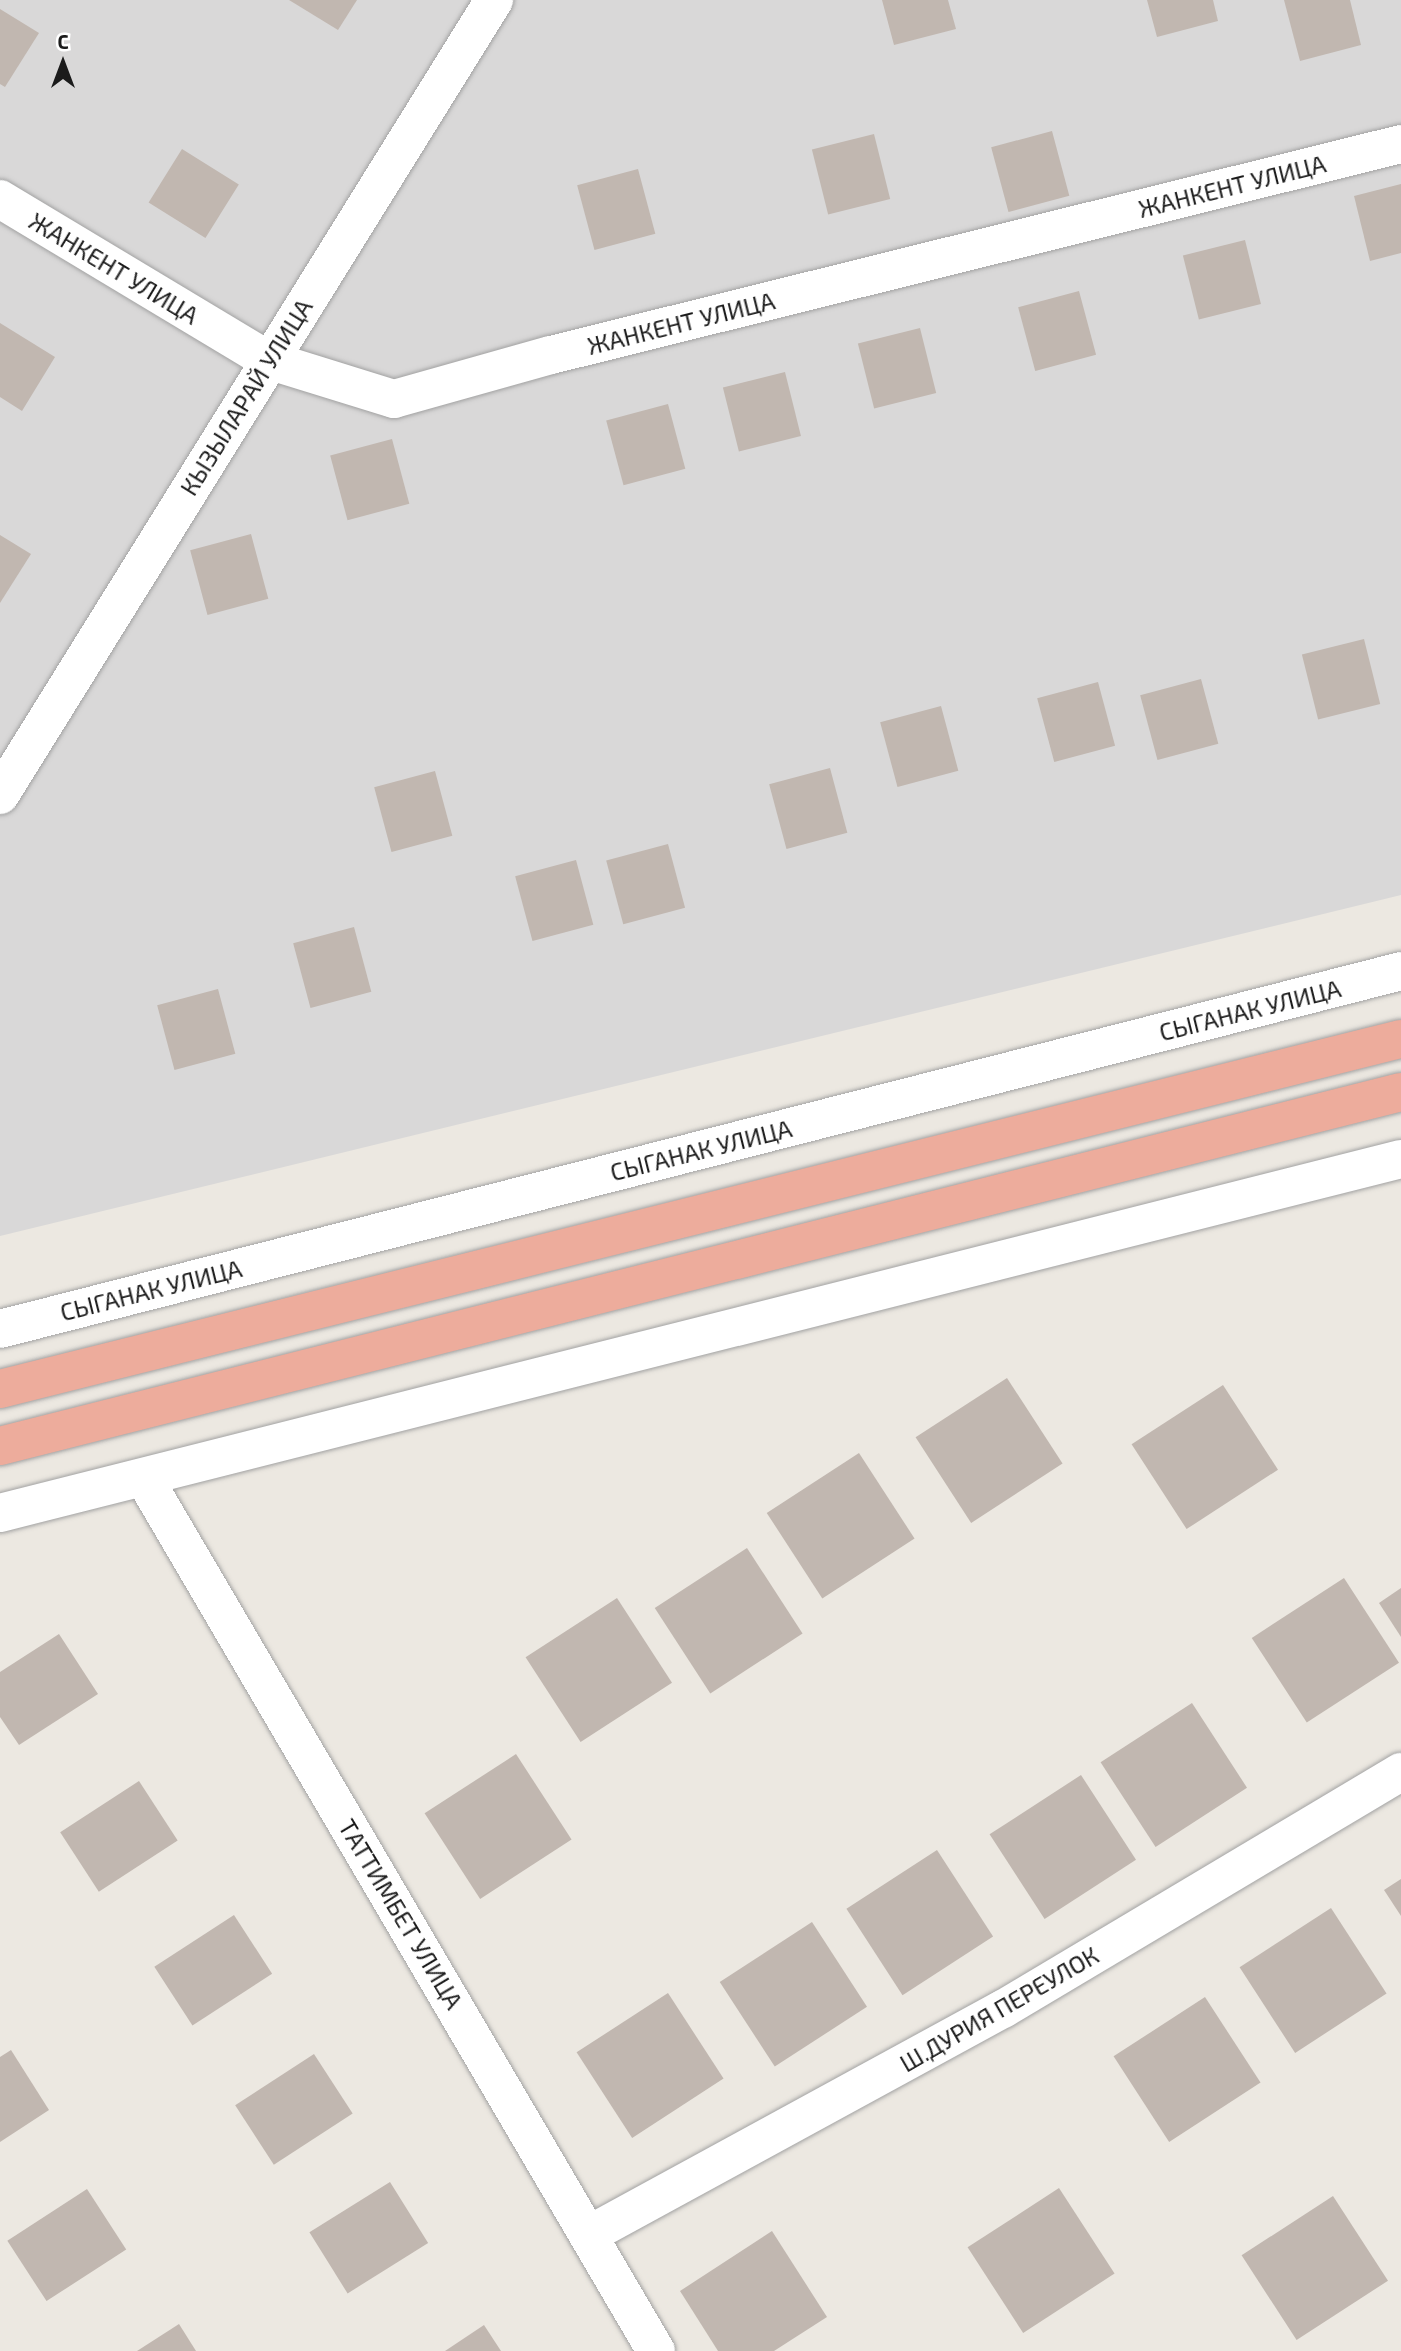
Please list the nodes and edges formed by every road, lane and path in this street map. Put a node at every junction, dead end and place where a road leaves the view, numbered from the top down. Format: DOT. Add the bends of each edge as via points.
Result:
graph roads {
  1 [pos="494,0"];
  2 [pos="1401,144"];
  3 [pos="0,199"];
  4 [pos="268,360"];
  5 [pos="0,795"];
  6 [pos="1401,971"];
  7 [pos="1401,1039"];
  8 [pos="1401,1092"];
  9 [pos="1401,1159"];
  10 [pos="0,1329"];
  11 [pos="0,1389"];
  12 [pos="0,1446"];
  13 [pos="144,1478"];
  14 [pos="0,1513"];
  15 [pos="1401,1772"];
  16 [pos="590,2234"];
  17 [pos="656,2351"];
  1 -- 4 [label="street, КЫЗЫЛАРАЙ УЛИЦА"];
  2 -- 4 [label="street, ЖАНКЕНТ УЛИЦА" via="551,355 394,399"];
  3 -- 4 [label="street, ЖАНКЕНТ УЛИЦА"];
  4 -- 5 [label="street, КЫЗЫЛАРАЙ УЛИЦА"];
  6 -- 10 [label="street, СЫГАНАК УЛИЦА"];
  7 -- 11 [label="highway"];
  8 -- 12 [label="highway"];
  9 -- 13 [label="street"];
  13 -- 14 [label="street"];
  13 -- 16 [label="street, ТАТТИМБЕТ УЛИЦА"];
  15 -- 16 [label="street, Ш.ДУРИЯ ПЕРЕУЛОК" via="1003,2009"];
  16 -- 17 [label="street, ТАТТИМБЕТ УЛИЦА"];
}
